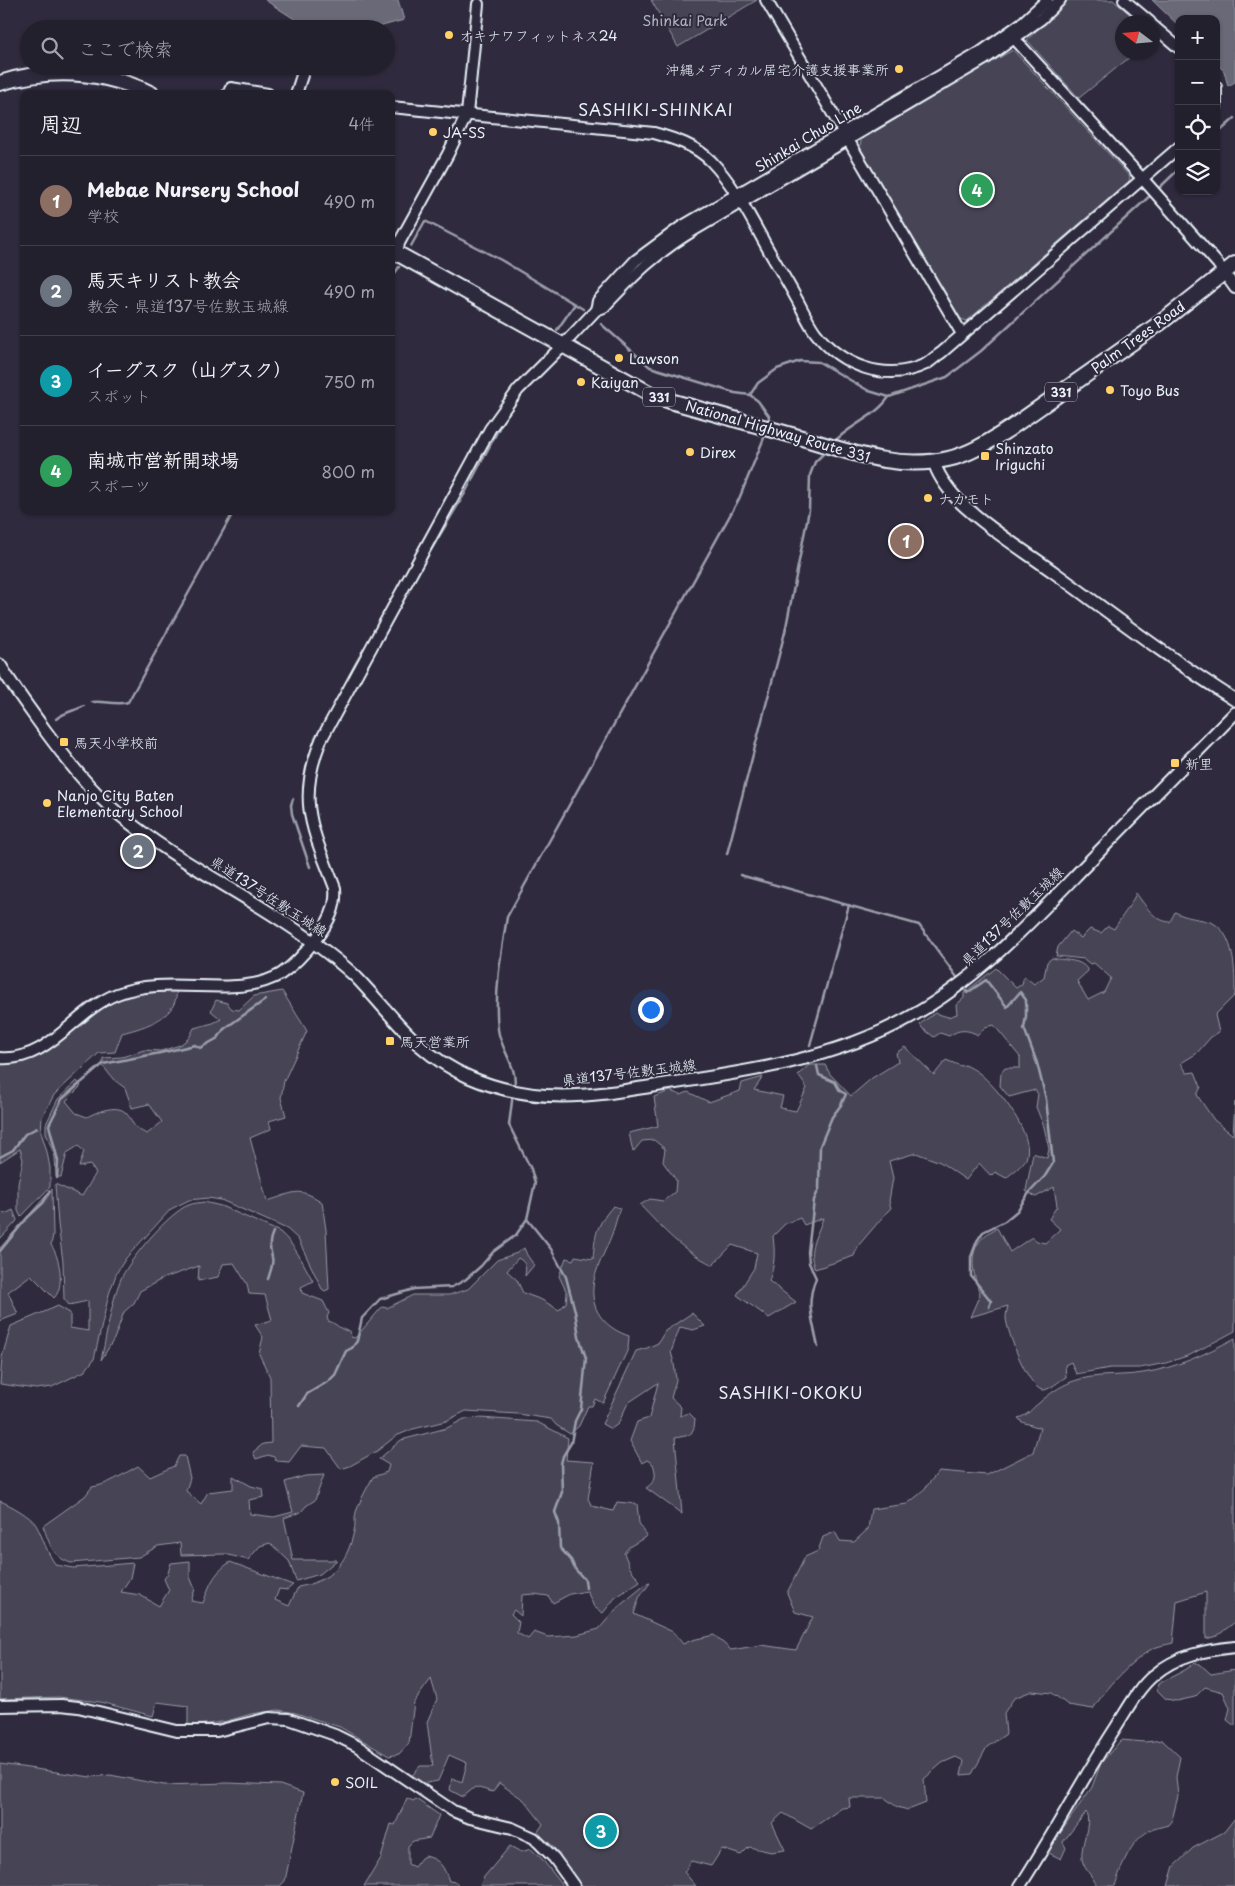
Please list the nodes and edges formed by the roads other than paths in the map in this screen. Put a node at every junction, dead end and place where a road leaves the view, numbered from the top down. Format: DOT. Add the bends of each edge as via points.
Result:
graph roads {
  1 [pos="766,0"];
  2 [pos="1047,0"];
  3 [pos="1060,0"];
  4 [pos="1124,0"];
  5 [pos="478,4"];
  6 [pos="1142,15"];
  7 [pos="1037,16"];
  8 [pos="1160,32"];
  9 [pos="1012,36"];
  10 [pos="1175,45"];
  11 [pos="36,75"];
  12 [pos="86,75"];
  13 [pos="302,75"];
  14 [pos="0,83"];
  15 [pos="143,90"];
  16 [pos="230,90"];
  17 [pos="243,90"];
  18 [pos="297,90"];
  19 [pos="395,107"];
  20 [pos="467,114"];
  21 [pos="845,136"];
  22 [pos="1175,150"];
  23 [pos="1142,178"];
  24 [pos="739,199"];
  25 [pos="395,250"];
  26 [pos="395,253"];
  27 [pos="1230,269"];
  28 [pos="1235,288"];
  29 [pos="962,334"];
  30 [pos="563,345"];
  31 [pos="934,462"];
  32 [pos="0,665"];
  33 [pos="1235,700"];
  34 [pos="1235,713"];
  35 [pos="314,942"];
  36 [pos="0,1058"];
  37 [pos="1235,1647"];
  38 [pos="0,1706"];
  39 [pos="574,1886"];
  40 [pos="1020,1886"];
  1 -- 21 [label="street"];
  2 -- 7 [label="street, Shinkai Chuo Line"];
  3 -- 7 [label="street, Shinkai Chuo Line"];
  4 -- 6 [label="street"];
  5 -- 20 [label="street"];
  7 -- 9 [label="street, Shinkai Chuo Line"];
  8 -- 10 [label="street"];
  9 -- 21 [label="street, Shinkai Chuo Line"];
  9 -- 23 [label="street"];
  11 -- 14 [label="highway"];
  12 -- 15 [label="highway"];
  13 -- 18 [label="street"];
  16 -- 17 [label="street"];
  19 -- 20 [label="street"];
  20 -- 24 [label="street" via="670,137 700,152 723,174"];
  20 -- 25 [label="street"];
  21 -- 24 [label="street, Shinkai Chuo Line"];
  21 -- 29 [label="street"];
  22 -- 23 [label="street"];
  23 -- 27 [label="street" via="1174,215"];
  23 -- 29 [label="street"];
  24 -- 29 [label="street" via="816,332 851,364 868,370 907,370 926,364"];
  24 -- 30 [label="street" via="638,264 604,307 596,310"];
  26 -- 30 [label="highway, National Highway Route 331 / 331"];
  27 -- 28 [label="street"];
  27 -- 31 [label="highway, Palm Trees Road / 331" via="1010,429 972,451"];
  30 -- 31 [label="highway, National Highway Route 331 / 331" via="650,394 670,401 891,462"];
  30 -- 35 [label="street" via="518,390 498,416 321,740 312,768 308,802 310,820 335,888 336,900 326,926"];
  31 -- 33 [label="main road" via="944,483 981,519"];
  32 -- 35 [label="main road, 県道137号佐敷玉城線" via="76,771 103,801 151,839"];
  34 -- 35 [label="main road, 県道137号佐敷玉城線" via="1022,930 961,983 908,1018 849,1045 795,1062 572,1097 514,1092 468,1076 426,1051 353,975"];
  35 -- 36 [label="street" via="280,974 253,984 154,985 124,991 103,1001 30,1054"];
  37 -- 40 [label="street" via="1207,1650 1179,1659 1154,1675 1137,1694 1106,1742"];
  38 -- 39 [label="street" via="78,1707 177,1731 218,1731 269,1718 289,1719 357,1746 453,1811 512,1828 534,1838 554,1858"];
}
